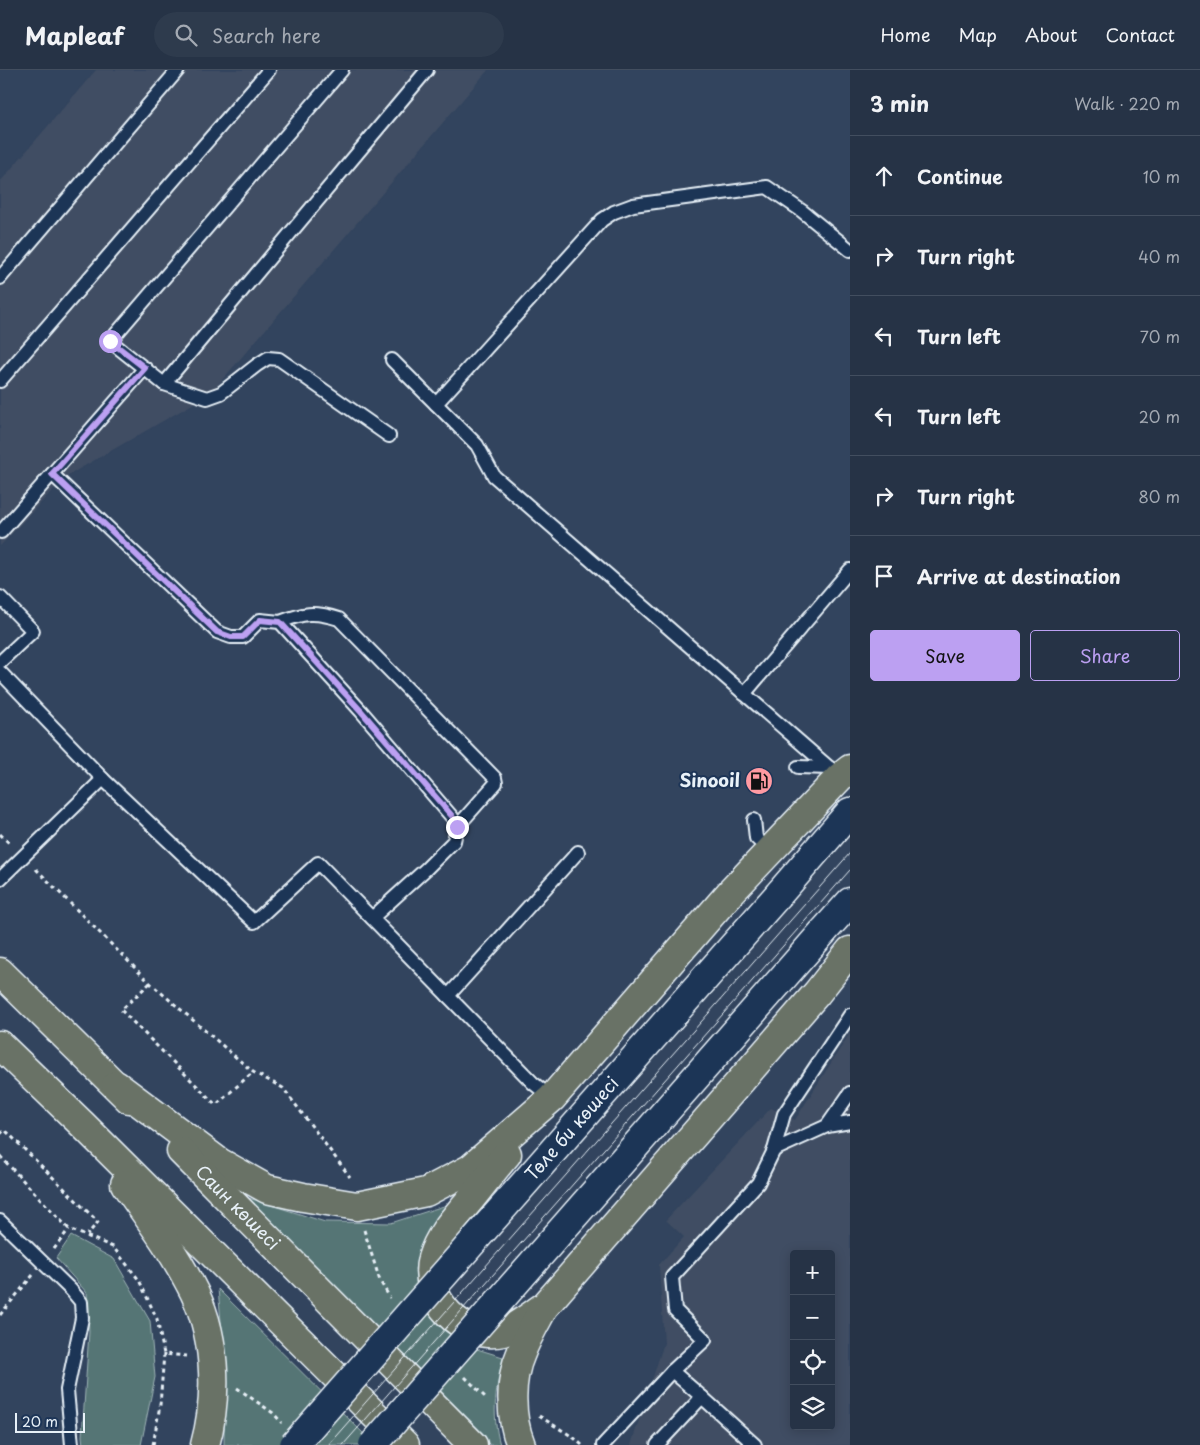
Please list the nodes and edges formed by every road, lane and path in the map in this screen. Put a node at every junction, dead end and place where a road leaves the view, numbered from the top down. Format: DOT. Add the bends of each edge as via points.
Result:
graph roads {
  1 [pos="178,70"];
  2 [pos="269,70"];
  3 [pos="342,70"];
  4 [pos="427,70"];
  5 [pos="850,250"];
  6 [pos="0,278"];
  7 [pos="392,360"];
  8 [pos="145,368"];
  9 [pos="0,381"];
  10 [pos="164,384"];
  11 [pos="436,404"];
  12 [pos="389,436"];
  13 [pos="52,474"];
  14 [pos="0,532"];
  15 [pos="850,570"];
  16 [pos="0,597"];
  17 [pos="280,622"];
  18 [pos="0,662"];
  19 [pos="0,672"];
  20 [pos="744,694"];
  21 [pos="798,767"];
  22 [pos="840,771"];
  23 [pos="103,779"];
  24 [pos="850,812"];
  25 [pos="754,820"];
  26 [pos="457,827"];
  27 [pos="0,834"];
  28 [pos="770,851"];
  29 [pos="578,852"];
  30 [pos="23,856"];
  31 [pos="0,879"];
  32 [pos="850,902"];
  33 [pos="372,918"];
  34 [pos="850,950"];
  35 [pos="0,972"];
  36 [pos="150,983"];
  37 [pos="448,996"];
  38 [pos="850,1015"];
  39 [pos="0,1045"];
  40 [pos="253,1072"];
  41 [pos="116,1085"];
  42 [pos="850,1093"];
  43 [pos="552,1098"];
  44 [pos="850,1122"];
  45 [pos="82,1124"];
  46 [pos="827,1126"];
  47 [pos="0,1134"];
  48 [pos="774,1150"];
  49 [pos="0,1156"];
  50 [pos="350,1177"];
  51 [pos="0,1220"];
  52 [pos="88,1235"];
  53 [pos="544,1307"];
  54 [pos="164,1354"];
  55 [pos="194,1357"];
  56 [pos="672,1371"];
  57 [pos="230,1383"];
  58 [pos="702,1397"];
  59 [pos="539,1415"];
  60 [pos="289,1436"];
  61 [pos="72,1445"];
  62 [pos="153,1445"];
  63 [pos="205,1445"];
  64 [pos="373,1445"];
  65 [pos="405,1445"];
  66 [pos="473,1445"];
  67 [pos="521,1445"];
  68 [pos="582,1445"];
  69 [pos="603,1445"];
  70 [pos="657,1445"];
  71 [pos="755,1445"];
  1 -- 6 [label="lane"];
  2 -- 9 [label="lane"];
  3 -- 8 [label="lane" via="110,341"];
  4 -- 10 [label="lane"];
  5 -- 11 [label="lane" via="802,210 767,187 633,205 614,212 602,220"];
  7 -- 11 [label="lane"];
  8 -- 10 [label="lane"];
  8 -- 13 [label="lane"];
  10 -- 12 [label="lane" via="207,398 221,393 268,358 279,359"];
  11 -- 20 [label="lane" via="477,445 494,476"];
  13 -- 14 [label="lane"];
  13 -- 17 [label="lane" via="217,632 243,637 260,620"];
  15 -- 20 [label="lane"];
  16 -- 18 [label="lane" via="33,631"];
  17 -- 26 [label="lane" via="452,816"];
  17 -- 26 [label="lane" via="300,615 323,614 338,619 494,778 496,784"];
  19 -- 23 [label="lane"];
  20 -- 22 [label="lane"];
  21 -- 22 [label="lane"];
  22 -- 28 [label="main road"];
  23 -- 30 [label="lane"];
  23 -- 33 [label="lane" via="254,922 318,863"];
  24 -- 60 [label="main road, Төле би көшесі, bridge"];
  25 -- 28 [label="lane" via="756,838"];
  26 -- 33 [label="lane" via="454,841"];
  27 -- 30 [label="path"];
  28 -- 43 [label="main road"];
  29 -- 37 [label="lane"];
  30 -- 31 [label="lane"];
  30 -- 36 [label="path"];
  32 -- 64 [label="main road, bridge"];
  33 -- 37 [label="lane"];
  34 -- 53 [label="main road"];
  35 -- 41 [label="main road, Саин көшесі"];
  36 -- 40 [label="path"];
  36 -- 40 [label="path" via="121,1010 216,1105"];
  37 -- 43 [label="lane"];
  38 -- 48 [label="lane" via="784,1114"];
  39 -- 45 [label="main road"];
  40 -- 50 [label="path" via="283,1088"];
  41 -- 43 [label="main road" via="219,1162 267,1189 357,1206 426,1192 470,1169"];
  41 -- 66 [label="main road, Саин көшесі"];
  42 -- 46 [label="lane"];
  43 -- 53 [label="main road" via="442,1234 432,1259 430,1282 440,1305 462,1325 484,1333 505,1332"];
  44 -- 46 [label="lane"];
  45 -- 63 [label="main road" via="173,1252 192,1286 207,1327 213,1371 213,1399"];
  45 -- 65 [label="main road"];
  46 -- 48 [label="lane"];
  47 -- 52 [label="path" via="5,1130 98,1222"];
  48 -- 56 [label="lane" via="758,1183 672,1277 675,1310 706,1340"];
  49 -- 52 [label="path" via="69,1229"];
  51 -- 61 [label="lane" via="81,1302 82,1318 67,1390"];
  52 -- 54 [label="path" via="113,1247 139,1280 157,1319"];
  53 -- 67 [label="main road" via="520,1354 513,1379 513,1411"];
  54 -- 55 [label="path"];
  54 -- 62 [label="path"];
  56 -- 58 [label="lane"];
  56 -- 69 [label="lane"];
  57 -- 60 [label="path" via="273,1413"];
  58 -- 70 [label="lane"];
  58 -- 71 [label="lane"];
  59 -- 68 [label="path"];
}
